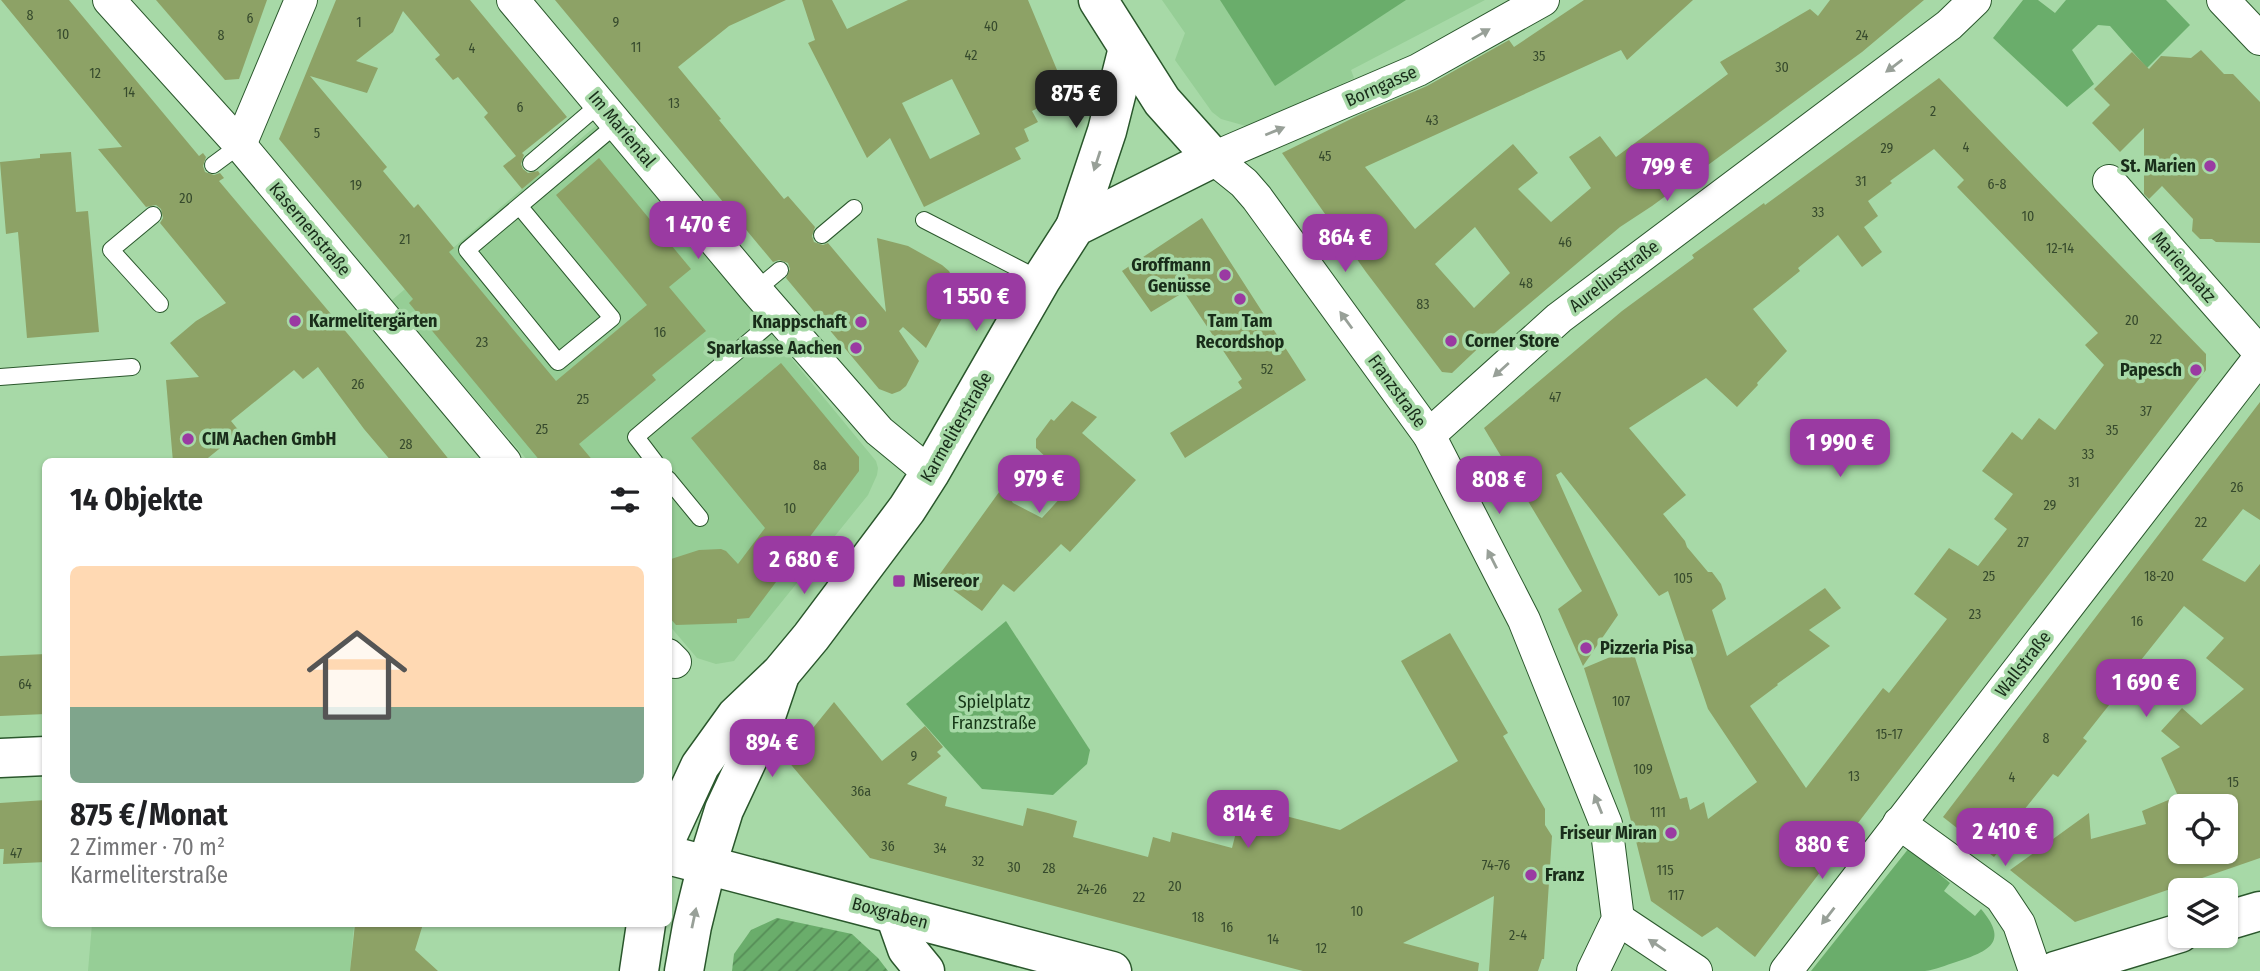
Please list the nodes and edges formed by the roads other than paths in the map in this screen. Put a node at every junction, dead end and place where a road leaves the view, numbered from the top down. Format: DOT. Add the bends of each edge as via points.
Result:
graph roads {
  1 [pos="109,0"];
  2 [pos="301,0"];
  3 [pos="513,0"];
  4 [pos="1098,0"];
  5 [pos="1543,0"];
  6 [pos="1975,0"];
  7 [pos="2223,0"];
  8 [pos="2260,39"];
  9 [pos="1128,48"];
  10 [pos="610,113"];
  11 [pos="240,145"];
  12 [pos="1213,158"];
  13 [pos="531,163"];
  14 [pos="213,165"];
  15 [pos="2109,181"];
  16 [pos="520,207"];
  17 [pos="854,208"];
  18 [pos="153,215"];
  19 [pos="924,220"];
  20 [pos="1075,226"];
  21 [pos="822,235"];
  22 [pos="1041,280"];
  23 [pos="160,304"];
  24 [pos="779,316"];
  25 [pos="2260,355"];
  26 [pos="132,367"];
  27 [pos="0,377"];
  28 [pos="1429,435"];
  29 [pos="502,458"];
  30 [pos="652,458"];
  31 [pos="930,472"];
  32 [pos="672,484"];
  33 [pos="699,518"];
  34 [pos="781,673"];
  35 [pos="42,756"];
  36 [pos="0,758"];
  37 [pos="1899,823"];
  38 [pos="672,827"];
  39 [pos="672,856"];
  40 [pos="706,865"];
  41 [pos="2260,911"];
  42 [pos="895,915"];
  43 [pos="2238,917"];
  44 [pos="1618,919"];
  45 [pos="646,927"];
  46 [pos="2168,937"];
  47 [pos="639,971"];
  48 [pos="684,971"];
  49 [pos="925,971"];
  50 [pos="1112,971"];
  51 [pos="1593,971"];
  52 [pos="1696,971"];
  53 [pos="1786,971"];
  54 [pos="2035,971"];
  55 [pos="2056,971"];
  1 -- 11 [label="street, Kasernenstraße"];
  2 -- 11 [label="street"];
  3 -- 10 [label="street, Im Mariental"];
  4 -- 9 [label="street, Franzstraße"];
  12 -- 5 [label="street, Borngasse, one-way" via="1418,70"];
  6 -- 28 [label="street, Aureliusstraße, one-way" via="1949,25 1559,318"];
  7 -- 8 [label="street"];
  9 -- 12 [label="street, Franzstraße" via="1162,101"];
  9 -- 20 [label="street, Karmeliterstraße, one-way" via="1107,131"];
  10 -- 13 [label="lane"];
  10 -- 16 [label="lane"];
  10 -- 24 [label="street, Im Mariental" via="768,280"];
  11 -- 14 [label="lane"];
  11 -- 29 [label="street, Kasernenstraße"];
  12 -- 20 [label="street"];
  28 -- 12 [label="street, Franzstraße, one-way" via="1257,198"];
  15 -- 25 [label="street, Marienplatz"];
  16 -- 16 [label="lane" via="467,250 558,362 612,318"];
  17 -- 21 [label="lane"];
  18 -- 23 [label="lane" via="111,250"];
  19 -- 22 [label="lane"];
  20 -- 22 [label="street, Karmeliterstraße"];
  22 -- 31 [label="street, Karmeliterstraße"];
  24 -- 30 [label="lane" via="636,437"];
  24 -- 31 [label="street, Im Mariental" via="879,432"];
  25 -- 37 [label="street, Wallstraße"];
  26 -- 27 [label="lane"];
  44 -- 28 [label="street, Franzstraße, one-way" via="1606,824 1524,620"];
  31 -- 34 [label="street, Karmeliterstraße" via="874,555"];
  32 -- 33 [label="lane"];
  34 -- 38 [label="street, Karmeliterstraße" via="736,716 701,766"];
  34 -- 40 [label="street, Karmeliterstraße"];
  35 -- 36 [label="street"];
  37 -- 53 [label="street, Wallstraße, one-way"];
  37 -- 54 [label="street" via="2001,897 2019,924"];
  39 -- 40 [label="street, Boxgraben"];
  40 -- 42 [label="street, Boxgraben"];
  48 -- 40 [label="street, Karmeliterstraße, one-way"];
  41 -- 43 [label="street"];
  42 -- 49 [label="street" via="907,949"];
  42 -- 50 [label="street, Boxgraben"];
  44 -- 51 [label="street"];
  52 -- 44 [label="street, one-way"];
  45 -- 47 [label="street"];
  46 -- 55 [label="street"];
}
